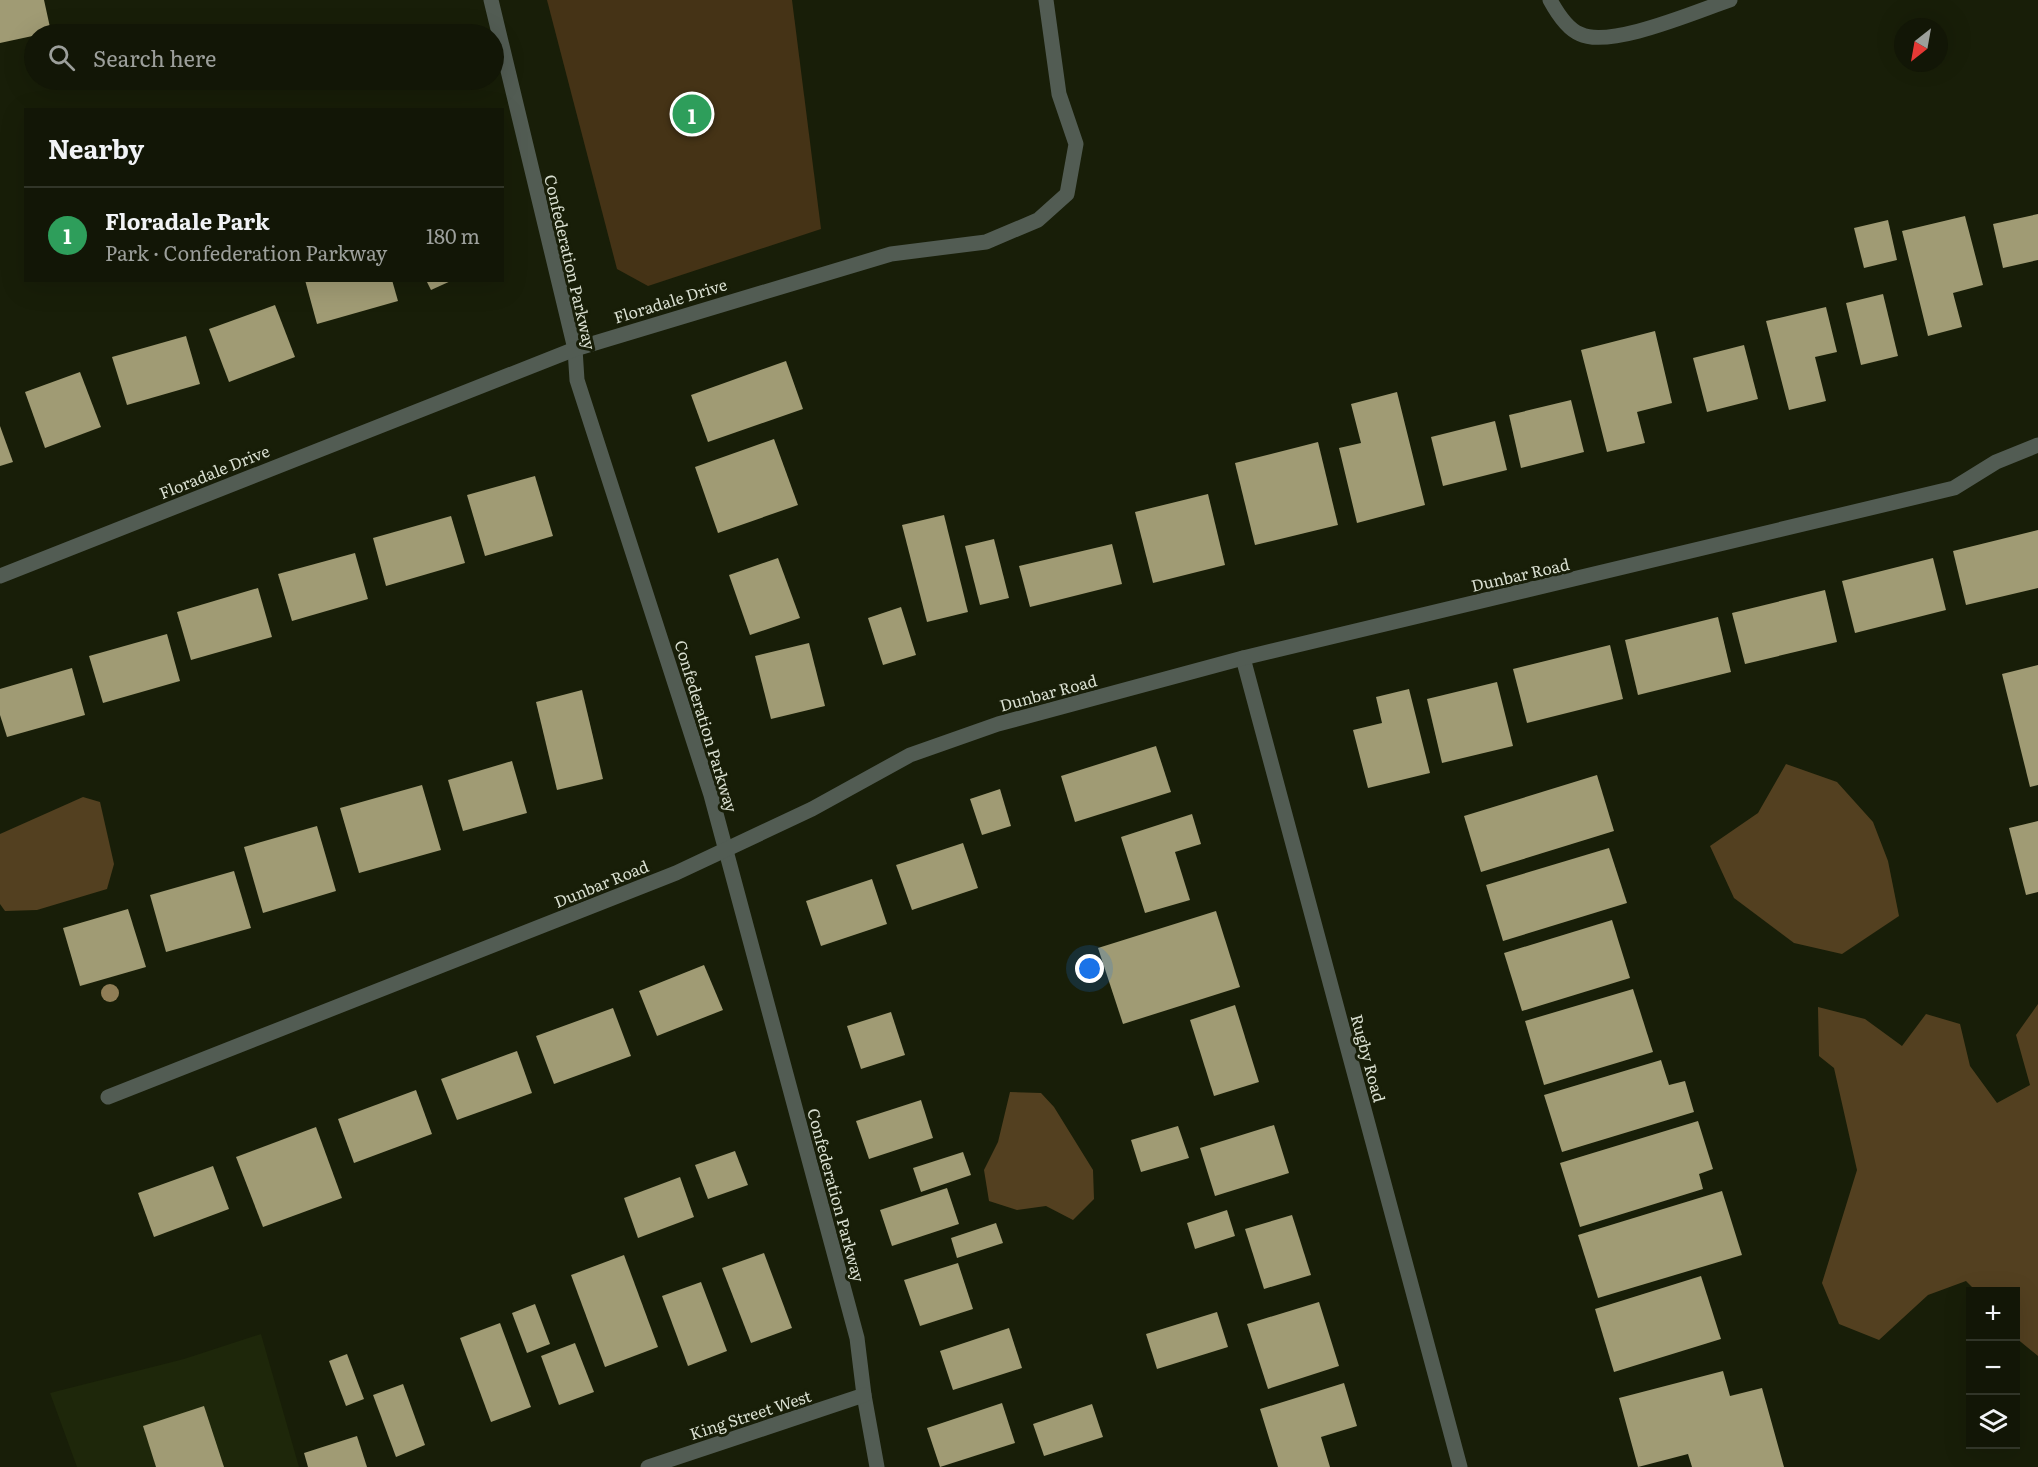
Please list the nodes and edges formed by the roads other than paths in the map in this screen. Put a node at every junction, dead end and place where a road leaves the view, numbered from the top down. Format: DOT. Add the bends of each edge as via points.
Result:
graph roads {
  1 [pos="491,0"];
  2 [pos="1046,0"];
  3 [pos="1550,0"];
  4 [pos="1730,0"];
  5 [pos="497,24"];
  6 [pos="504,54"];
  7 [pos="575,349"];
  8 [pos="2038,445"];
  9 [pos="0,576"];
  10 [pos="1243,658"];
  11 [pos="724,849"];
  12 [pos="108,1097"];
  13 [pos="864,1395"];
  14 [pos="648,1467"];
  15 [pos="876,1467"];
  16 [pos="1460,1467"];
  1 -- 5 [label="street, Confederation Parkway"];
  2 -- 7 [label="street, Floradale Drive" via="1059,94 1076,144 1067,194 1038,220 986,242 891,254"];
  3 -- 4 [label="street" via="1557,14 1579,34 1603,38 1646,29"];
  6 -- 7 [label="street, Confederation Parkway"];
  7 -- 9 [label="street, Floradale Drive"];
  7 -- 11 [label="street, Confederation Parkway" via="577,380 711,795"];
  8 -- 10 [label="street, Dunbar Road" via="1996,462 1954,488"];
  10 -- 11 [label="street, Dunbar Road" via="998,724 910,755 812,809"];
  10 -- 16 [label="street, Rugby Road"];
  11 -- 12 [label="street, Dunbar Road" via="676,873"];
  11 -- 13 [label="street, Confederation Parkway" via="858,1338"];
  13 -- 14 [label="street, King Street West"];
  13 -- 15 [label="street, Confederation Parkway"];
}
